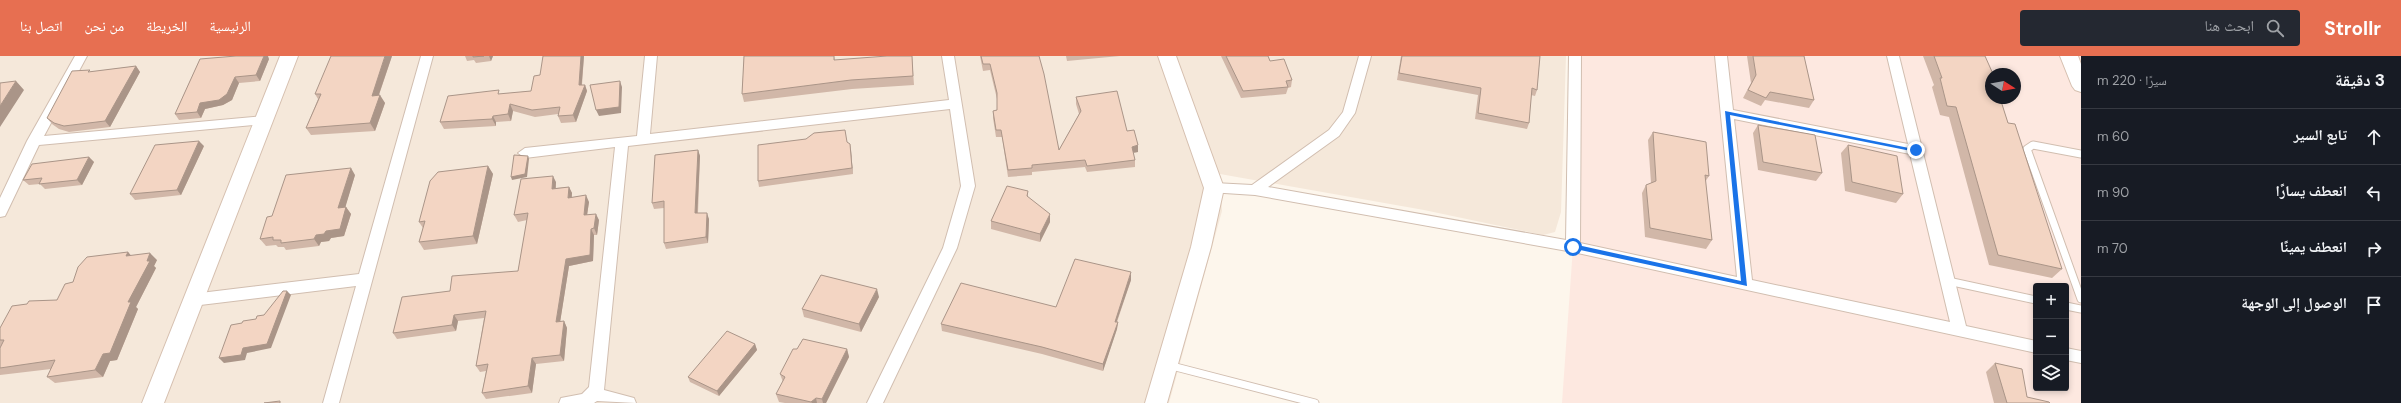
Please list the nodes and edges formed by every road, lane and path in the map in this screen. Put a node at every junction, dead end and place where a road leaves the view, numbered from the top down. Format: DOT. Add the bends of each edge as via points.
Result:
graph roads {
  1 [pos="81,56"];
  2 [pos="289,56"];
  3 [pos="427,56"];
  4 [pos="651,56"];
  5 [pos="948,56"];
  6 [pos="1167,56"];
  7 [pos="1365,56"];
  8 [pos="1575,56"];
  9 [pos="1721,56"];
  10 [pos="1893,56"];
  11 [pos="2069,56"];
  12 [pos="2081,86"];
  13 [pos="955,104"];
  14 [pos="1727,113"];
  15 [pos="264,120"];
  16 [pos="34,141"];
  17 [pos="643,141"];
  18 [pos="622,143"];
  19 [pos="1916,150"];
  20 [pos="525,153"];
  21 [pos="2081,154"];
  22 [pos="1214,188"];
  23 [pos="1255,190"];
  24 [pos="0,212"];
  25 [pos="1573,247"];
  26 [pos="365,279"];
  27 [pos="1948,282"];
  28 [pos="1745,284"];
  29 [pos="2033,299"];
  30 [pos="2081,299"];
  31 [pos="192,300"];
  32 [pos="2069,307"];
  33 [pos="2081,309"];
  34 [pos="1960,331"];
  35 [pos="2033,346"];
  36 [pos="2069,355"];
  37 [pos="2081,357"];
  38 [pos="1167,365"];
  39 [pos="595,394"];
  40 [pos="153,403"];
  41 [pos="331,403"];
  42 [pos="567,403"];
  43 [pos="628,403"];
  44 [pos="875,403"];
  45 [pos="1156,403"];
  46 [pos="1314,403"];
  1 -- 16 [label="street"];
  2 -- 15 [label="street"];
  3 -- 26 [label="street"];
  4 -- 17 [label="street"];
  5 -- 13 [label="street"];
  6 -- 22 [label="street"];
  7 -- 23 [label="street" via="1349,113 1334,133"];
  8 -- 25 [label="street"];
  9 -- 14 [label="street"];
  10 -- 19 [label="street"];
  11 -- 12 [label="street"];
  13 -- 17 [label="street"];
  13 -- 44 [label="street" via="968,186 950,248"];
  14 -- 19 [label="street"];
  14 -- 28 [label="street"];
  15 -- 16 [label="street"];
  15 -- 31 [label="street"];
  16 -- 24 [label="street"];
  17 -- 18 [label="street"];
  18 -- 20 [label="street"];
  18 -- 39 [label="street"];
  19 -- 27 [label="street"];
  21 -- 30 [label="lane" via="2033,145 2027,149"];
  22 -- 23 [label="street"];
  22 -- 38 [label="street" via="1201,247"];
  23 -- 25 [label="street"];
  25 -- 28 [label="street"];
  26 -- 31 [label="street"];
  26 -- 41 [label="street"];
  27 -- 29 [label="lane"];
  27 -- 34 [label="street"];
  28 -- 34 [label="street"];
  31 -- 40 [label="street"];
  32 -- 33 [label="lane"];
  34 -- 35 [label="street"];
  36 -- 37 [label="street"];
  38 -- 45 [label="street"];
  38 -- 46 [label="lane"];
  39 -- 42 [label="street" via="588,400"];
  39 -- 43 [label="street"];
}
